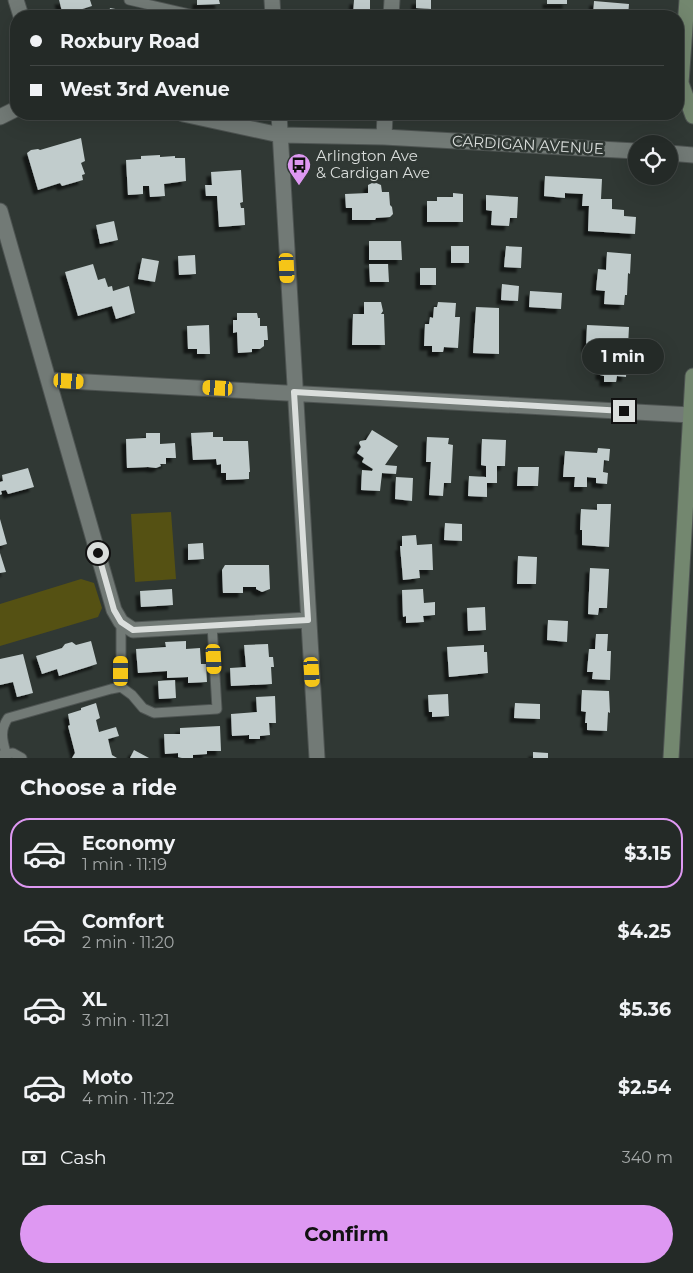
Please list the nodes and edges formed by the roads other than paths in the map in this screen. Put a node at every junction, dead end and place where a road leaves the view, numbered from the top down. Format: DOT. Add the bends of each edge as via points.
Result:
graph roads {
  1 [pos="129,0"];
  2 [pos="173,0"];
  3 [pos="687,0"];
  4 [pos="170,10"];
  5 [pos="684,42"];
  6 [pos="684,92"];
  7 [pos="693,116"];
  8 [pos="210,120"];
  9 [pos="279,120"];
  10 [pos="385,120"];
  11 [pos="280,135"];
  12 [pos="384,137"];
  13 [pos="628,151"];
  14 [pos="678,154"];
  15 [pos="693,155"];
  16 [pos="0,211"];
  17 [pos="693,376"];
  18 [pos="50,380"];
  19 [pos="294,392"];
  20 [pos="692,415"];
  21 [pos="308,620"];
  22 [pos="121,622"];
  23 [pos="212,625"];
  24 [pos="121,687"];
  25 [pos="3,754"];
  26 [pos="22,758"];
  27 [pos="317,758"];
  28 [pos="672,758"];
  1 -- 4 [label="lane"];
  2 -- 4 [label="lane"];
  3 -- 5 [label="street"];
  6 -- 7 [label="street"];
  8 -- 11 [label="street, CARDIGAN AVENUE"];
  9 -- 11 [label="street"];
  10 -- 12 [label="street"];
  11 -- 12 [label="street, CARDIGAN AVENUE"];
  11 -- 19 [label="street"];
  12 -- 13 [label="street, CARDIGAN AVENUE"];
  14 -- 15 [label="street"];
  16 -- 18 [label="street"];
  17 -- 20 [label="street"];
  18 -- 19 [label="street"];
  18 -- 22 [label="street" via="114,610"];
  19 -- 20 [label="street"];
  19 -- 21 [label="street"];
  20 -- 28 [label="street"];
  21 -- 23 [label="street"];
  21 -- 27 [label="street"];
  22 -- 23 [label="street" via="133,630"];
  22 -- 24 [label="lane"];
  23 -- 24 [label="lane" via="217,709 154,713 143,708"];
  24 -- 25 [label="lane" via="8,718 2,725"];
  25 -- 26 [label="lane" via="13,753"];
}
